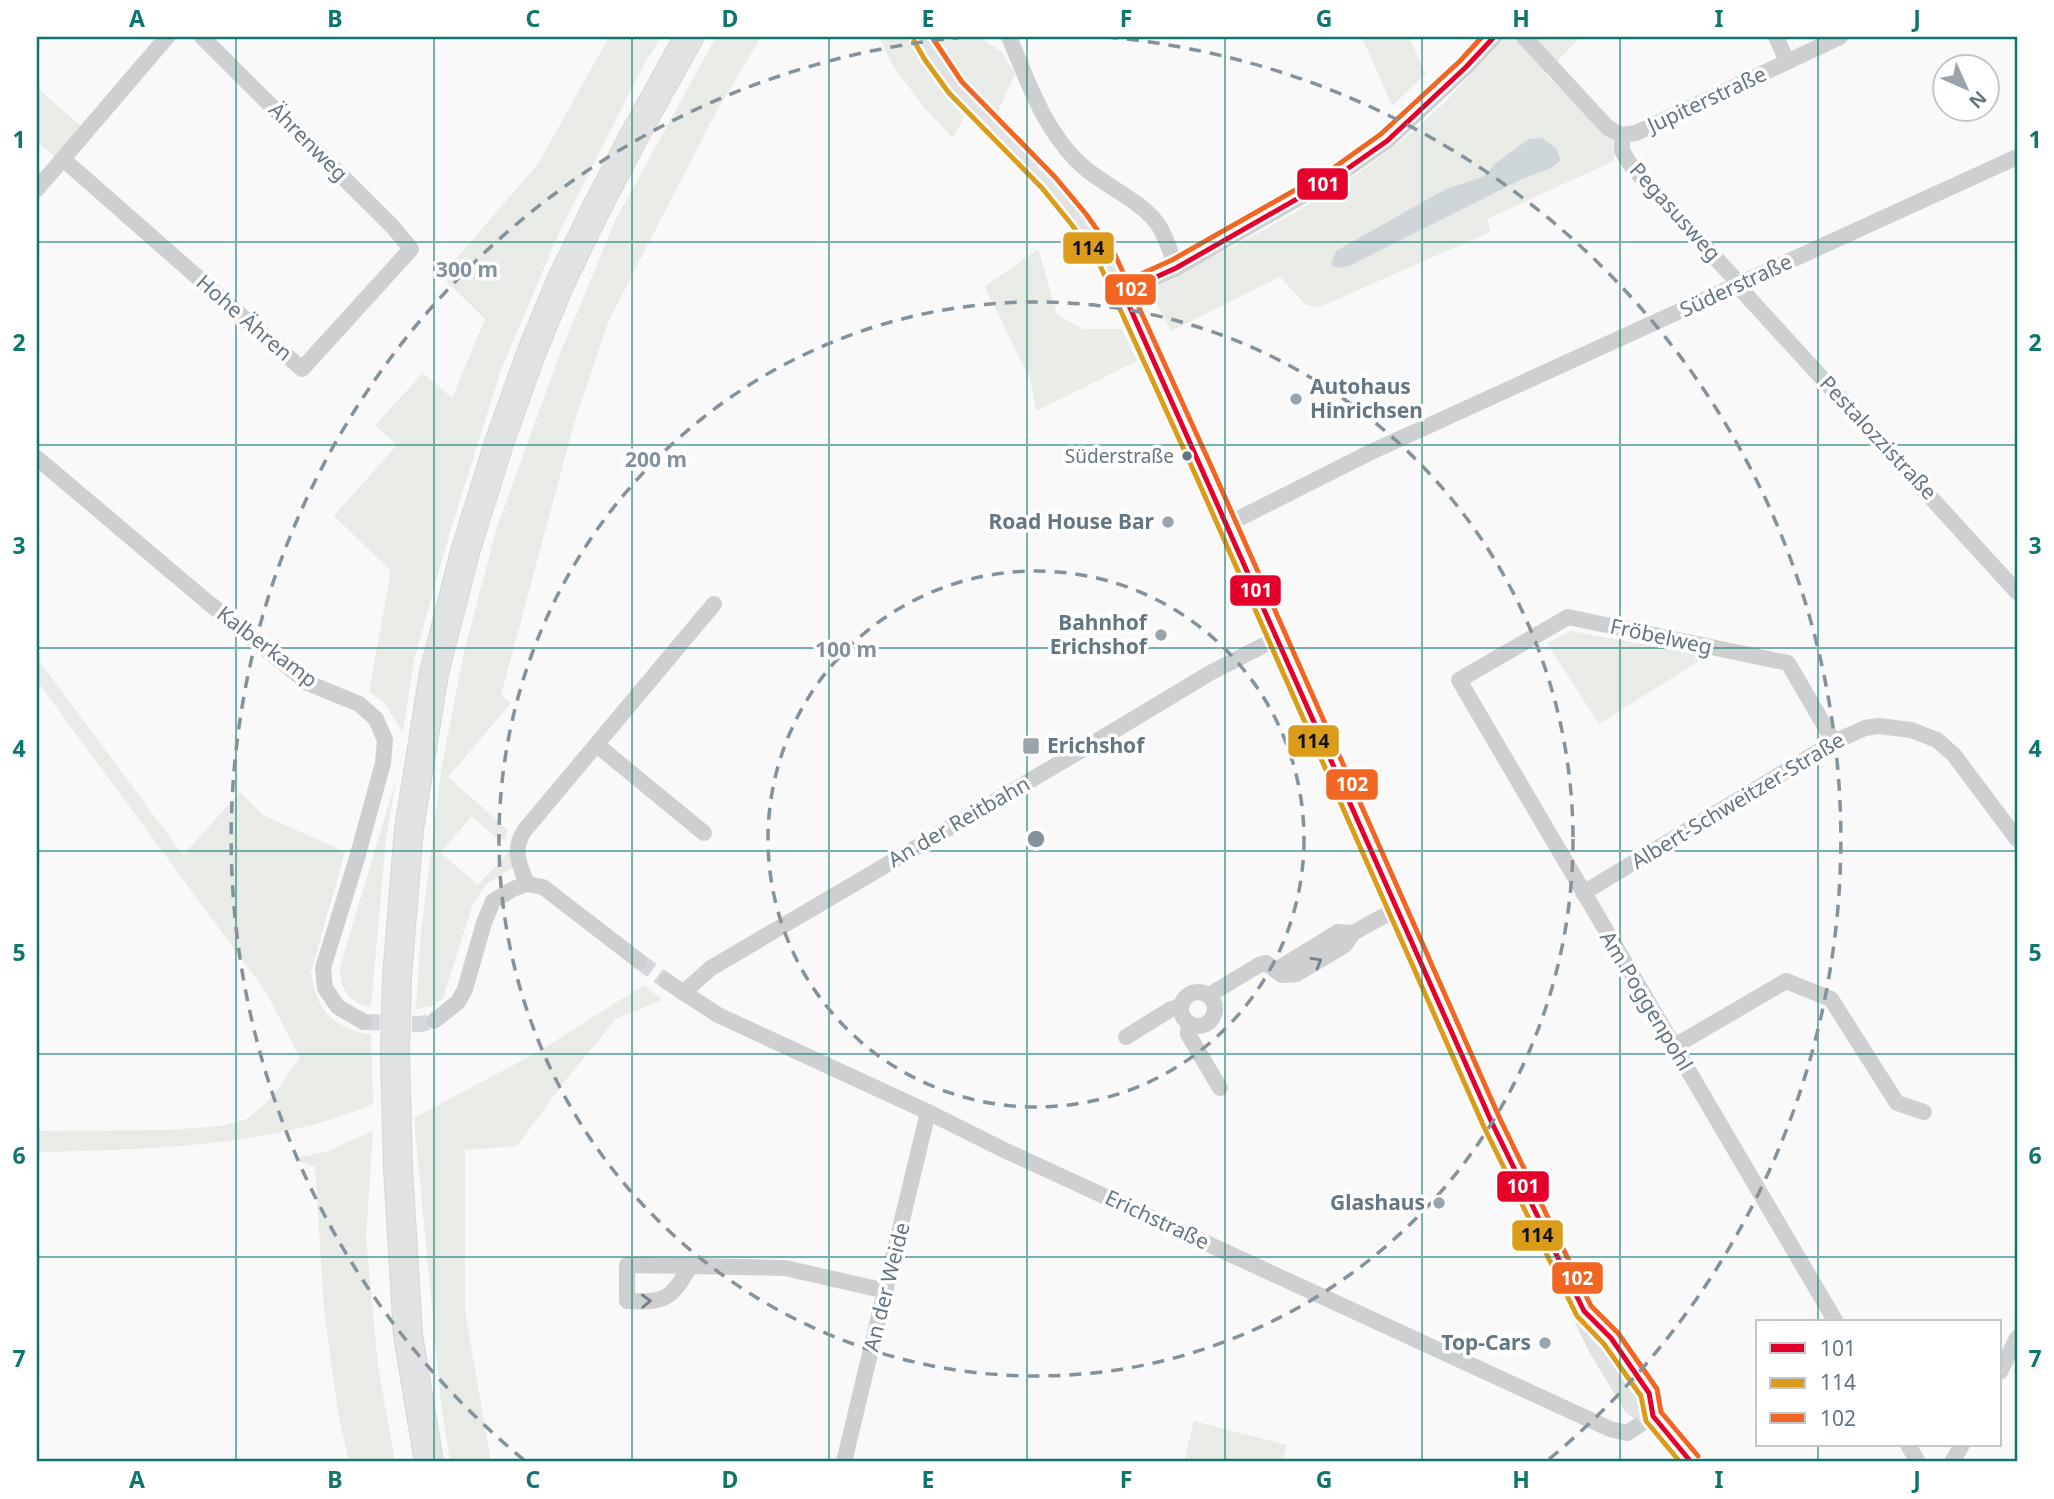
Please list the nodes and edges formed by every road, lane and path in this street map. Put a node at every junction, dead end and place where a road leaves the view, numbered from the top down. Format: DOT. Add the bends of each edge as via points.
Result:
graph roads {
  1 [pos="167,37"];
  2 [pos="202,37"];
  3 [pos="690,37"];
  4 [pos="922,37"];
  5 [pos="1009,37"];
  6 [pos="1494,37"];
  7 [pos="1524,37"];
  8 [pos="1776,37"];
  9 [pos="1840,37"];
  10 [pos="1787,61"];
  11 [pos="1622,135"];
  12 [pos="2017,157"];
  13 [pos="64,159"];
  14 [pos="37,189"];
  15 [pos="411,249"];
  16 [pos="1176,268"];
  17 [pos="1737,285"];
  18 [pos="1123,292"];
  19 [pos="37,458"];
  20 [pos="1228,524"];
  21 [pos="2017,592"];
  22 [pos="714,604"];
  23 [pos="1278,638"];
  24 [pos="1459,680"];
  25 [pos="1834,742"];
  26 [pos="597,744"];
  27 [pos="704,833"];
  28 [pos="2017,839"];
  29 [pos="527,884"];
  30 [pos="1583,894"];
  31 [pos="1398,908"];
  32 [pos="639,961"];
  33 [pos="666,981"];
  34 [pos="683,993"];
  35 [pos="1209,995"];
  36 [pos="1181,1006"];
  37 [pos="434,1021"];
  38 [pos="365,1022"];
  39 [pos="1189,1024"];
  40 [pos="1126,1037"];
  41 [pos="1673,1047"];
  42 [pos="1220,1088"];
  43 [pos="929,1112"];
  44 [pos="1924,1112"];
  45 [pos="690,1266"];
  46 [pos="886,1292"];
  47 [pos="1835,1320"];
  48 [pos="2017,1338"];
  49 [pos="2002,1367"];
  50 [pos="1653,1416"];
  51 [pos="1909,1446"];
  52 [pos="1961,1446"];
  53 [pos="429,1462"];
  54 [pos="844,1462"];
  55 [pos="1691,1462"];
  56 [pos="1918,1462"];
  57 [pos="1952,1462"];
  1 -- 13 [label="street"];
  2 -- 15 [label="street, Ährenweg"];
  3 -- 53 [label="highway" via="595,211 532,351 468,540 434,673 409,829 396,1053 408,1335"];
  4 -- 18 [label="street" via="959,91 1079,219"];
  5 -- 16 [label="street" via="1057,137 1076,161 1159,225"];
  6 -- 16 [label="street" via="1379,146 1313,190"];
  7 -- 11 [label="street, Jupiterstraße" via="1608,128"];
  8 -- 10 [label="street"];
  9 -- 10 [label="street, Jupiterstraße"];
  10 -- 11 [label="street, Jupiterstraße" via="1636,133"];
  11 -- 17 [label="street, Pegasusweg" via="1622,151 1632,167"];
  12 -- 17 [label="street, Süderstraße"];
  13 -- 14 [label="street"];
  13 -- 15 [label="street, Hohe Ähren" via="302,369"];
  16 -- 18 [label="street"];
  17 -- 20 [label="street, Süderstraße" via="1371,452"];
  17 -- 21 [label="street, Pestalozzistraße"];
  18 -- 20 [label="street"];
  19 -- 38 [label="street, Kalberkamp" via="308,683 359,704 376,719 385,740 383,763 323,968 325,988 338,1007"];
  20 -- 23 [label="street"];
  22 -- 26 [label="street"];
  23 -- 31 [label="street"];
  23 -- 34 [label="street, An der Reitbahn" via="1210,673 711,968"];
  24 -- 25 [label="street, Fröbelweg" via="1568,617 1788,663"];
  24 -- 30 [label="street, Am Poggenpohl"];
  25 -- 28 [label="street, Albert-Schweitzer-Straße" via="1880,726 1911,730 1937,740 1959,761"];
  25 -- 30 [label="street, Albert-Schweitzer-Straße"];
  26 -- 27 [label="street"];
  26 -- 29 [label="street" via="517,844"];
  29 -- 32 [label="street" via="543,887"];
  29 -- 37 [label="street" via="493,901 465,989 458,1002"];
  30 -- 41 [label="street, Am Poggenpohl"];
  31 -- 35 [label="street" via="1353,933 1338,932 1276,970 1266,963 1259,965"];
  31 -- 50 [label="street" via="1492,1123 1584,1311 1611,1338 1649,1393"];
  33 -- 34 [label="street, Erichstraße"];
  34 -- 43 [label="street, Erichstraße" via="718,1015"];
  35 -- 36 [label="street" via="1191,992"];
  35 -- 39 [label="street" via="1214,1002 1212,1018 1206,1024"];
  36 -- 39 [label="street"];
  36 -- 40 [label="street"];
  39 -- 42 [label="street" via="1188,1034"];
  41 -- 44 [label="street" via="1786,981 1831,999 1897,1103"];
  41 -- 47 [label="street, Am Poggenpohl"];
  43 -- 46 [label="street, An der Weide"];
  43 -- 50 [label="street, Erichstraße" via="1610,1429 1627,1433"];
  45 -- 45 [label="street, one-way" via="627,1265 627,1301 654,1302 678,1290"];
  45 -- 46 [label="street" via="785,1268"];
  46 -- 54 [label="street, An der Weide"];
  48 -- 49 [label="street"];
  50 -- 55 [label="street"];
  51 -- 56 [label="street"];
  52 -- 57 [label="street"];
}
